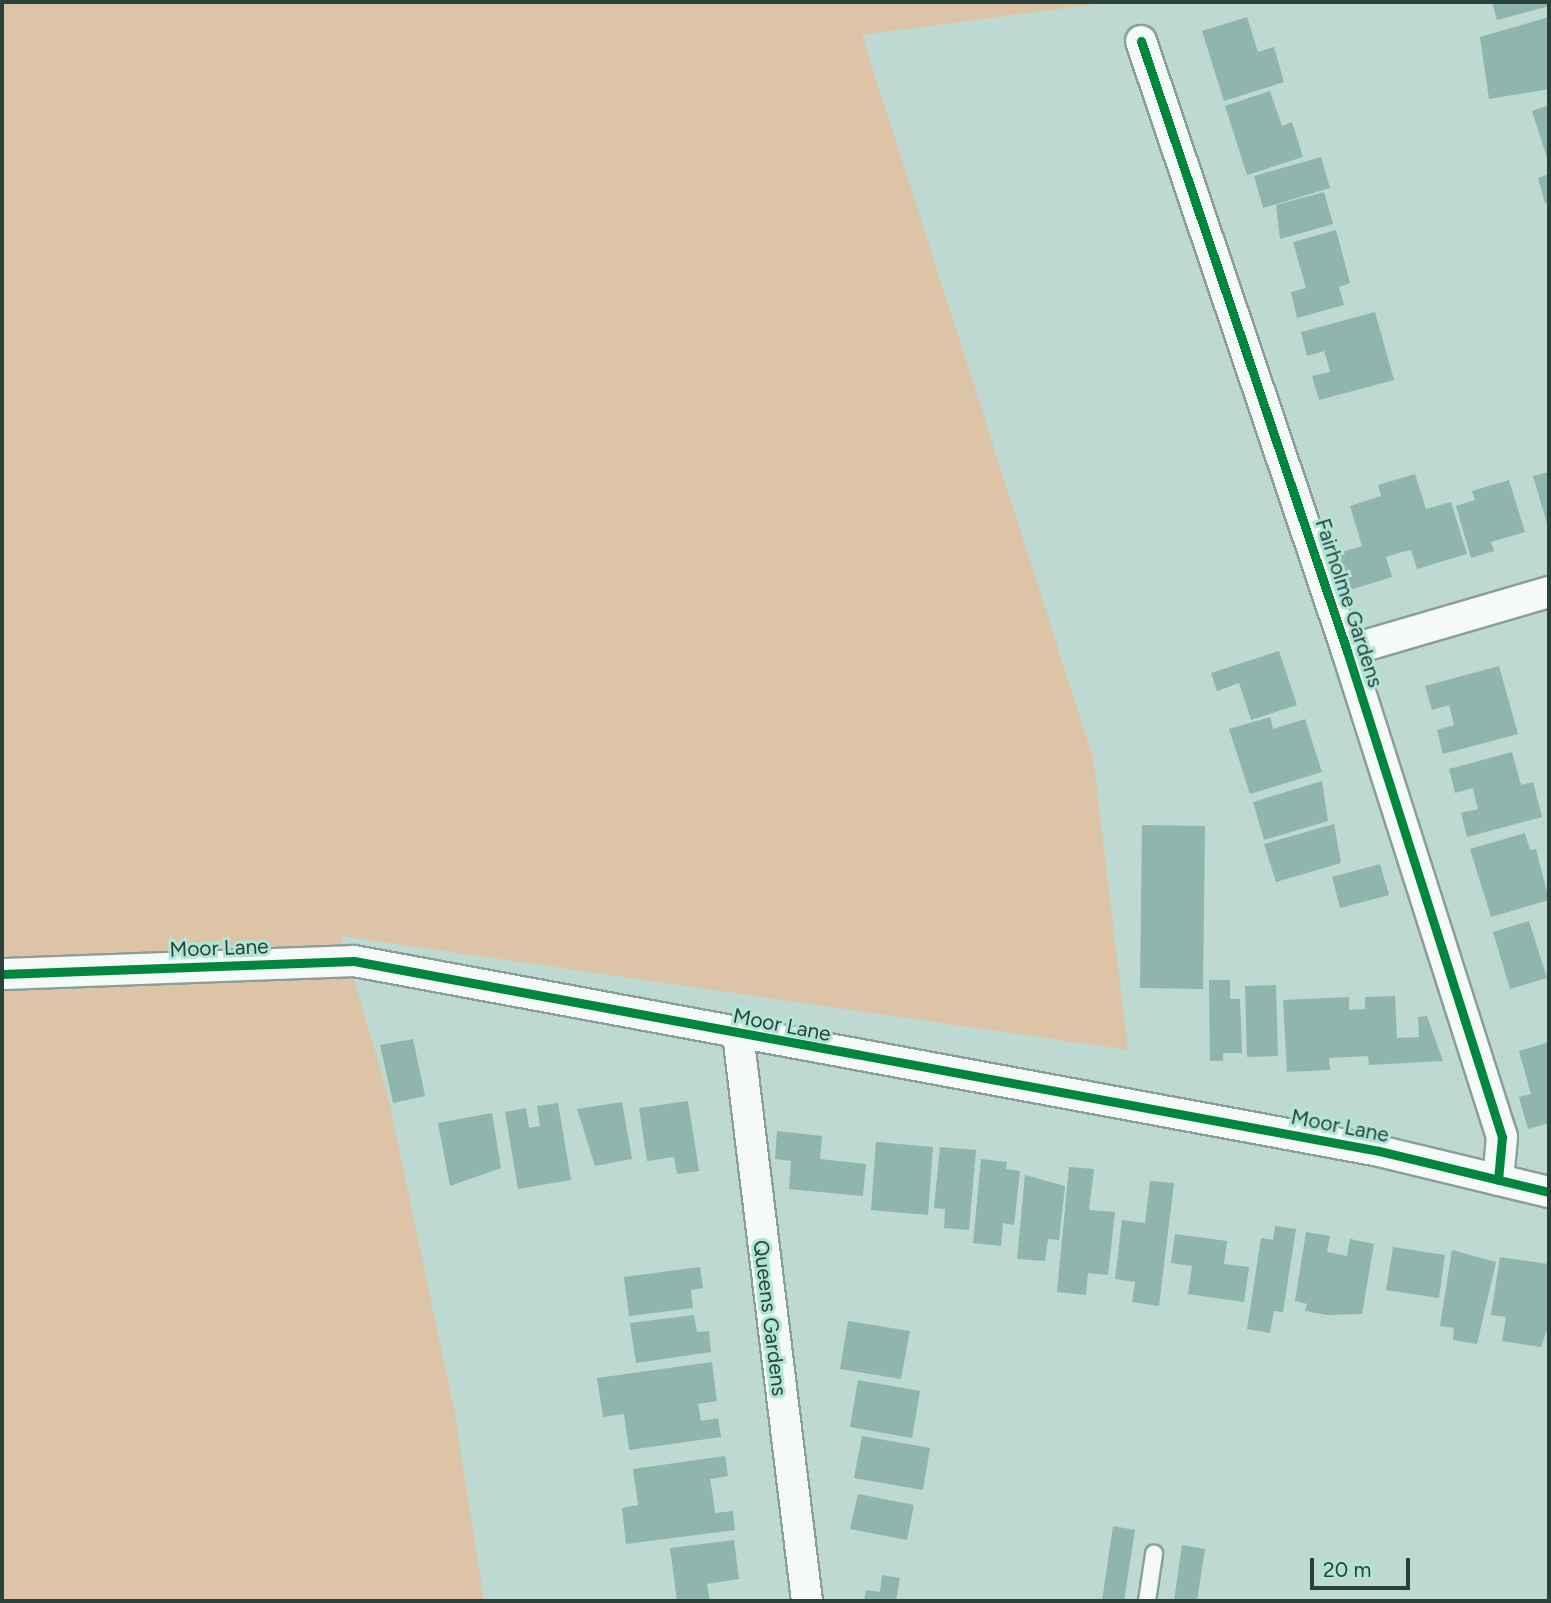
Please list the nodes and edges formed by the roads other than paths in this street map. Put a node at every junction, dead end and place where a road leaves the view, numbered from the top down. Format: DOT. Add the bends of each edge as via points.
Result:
graph roads {
  1 [pos="1141,41"];
  2 [pos="1549,592"];
  3 [pos="1347,651"];
  4 [pos="2,974"];
  5 [pos="738,1034"];
  6 [pos="1498,1180"];
  7 [pos="1549,1192"];
  8 [pos="1153,1554"];
  9 [pos="807,1601"];
  10 [pos="1147,1601"];
  1 -- 3 [label="street, Fairholme Gardens"];
  2 -- 3 [label="street"];
  3 -- 6 [label="street, Fairholme Gardens" via="1502,1138"];
  4 -- 5 [label="street, Moor Lane" via="354,961"];
  5 -- 6 [label="street, Moor Lane" via="1366,1148"];
  5 -- 9 [label="street, Queens Gardens"];
  6 -- 7 [label="street, Moor Lane"];
  8 -- 10 [label="lane"];
}
